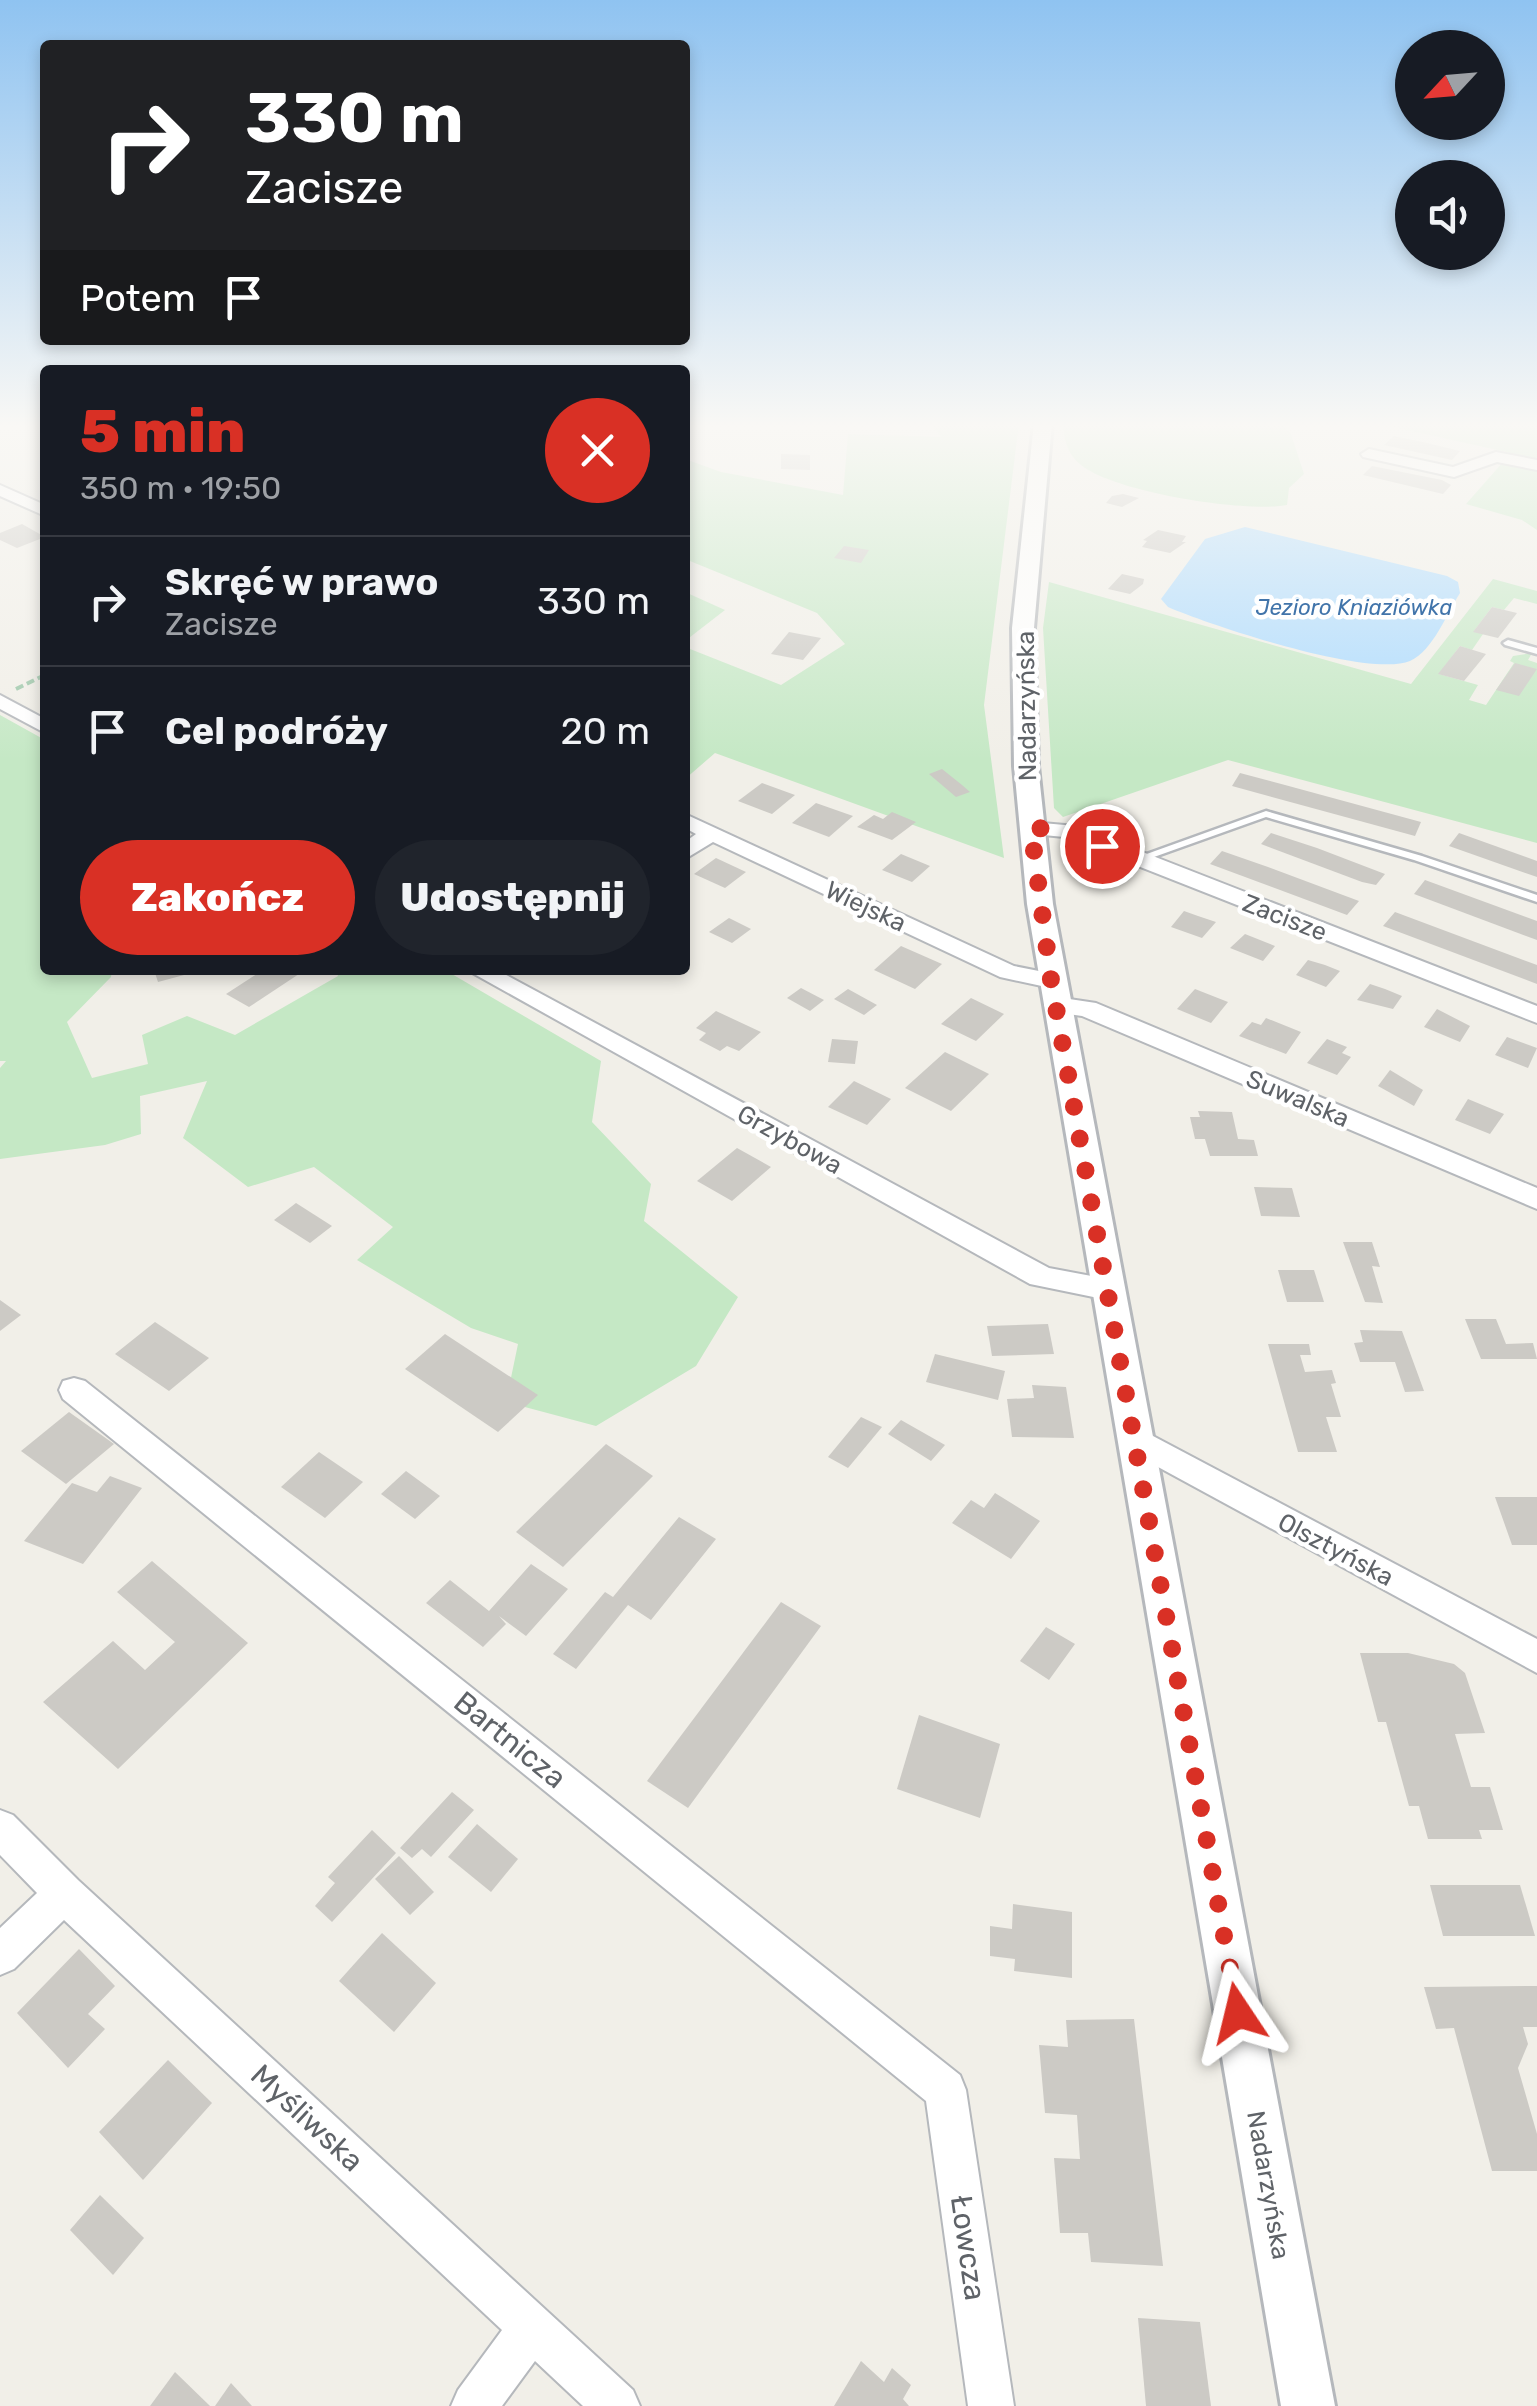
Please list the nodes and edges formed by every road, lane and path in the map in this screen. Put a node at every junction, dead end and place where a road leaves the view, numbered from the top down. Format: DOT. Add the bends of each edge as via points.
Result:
graph roads {
  1 [pos="1032,535"];
  2 [pos="1508,644"];
  3 [pos="1537,651"];
  4 [pos="40,679"];
  5 [pos="8,695"];
  6 [pos="40,723"];
  7 [pos="690,822"];
  8 [pos="1031,828"];
  9 [pos="711,833"];
  10 [pos="690,848"];
  11 [pos="1136,860"];
  12 [pos="1537,899"];
  13 [pos="488,975"];
  14 [pos="1054,992"];
  15 [pos="1537,1015"];
  16 [pos="1537,1199"];
  17 [pos="1108,1289"];
  18 [pos="74,1390"];
  19 [pos="1136,1440"];
  20 [pos="1537,1658"];
  21 [pos="0,1828"];
  22 [pos="64,1894"];
  23 [pos="0,1955"];
  24 [pos="945,2090"];
  25 [pos="532,2327"];
  26 [pos="474,2406"];
  27 [pos="617,2406"];
  28 [pos="991,2406"];
  29 [pos="1308,2406"];
  1 -- 8 [label="street, Nadarzyńska" via="1023,628"];
  2 -- 3 [label="lane"];
  4 -- 5 [label="path"];
  5 -- 6 [label="street"];
  7 -- 9 [label="street, Wiejska"];
  8 -- 11 [label="street, Zacisze" via="1068,832"];
  8 -- 14 [label="street, Nadarzyńska"];
  9 -- 10 [label="street"];
  9 -- 14 [label="street, Wiejska"];
  11 -- 12 [label="lane" via="1266,814"];
  11 -- 15 [label="street, Zacisze"];
  13 -- 17 [label="street, Grzybowa" via="1040,1276"];
  14 -- 16 [label="street, Suwalska"];
  14 -- 17 [label="street, Nadarzyńska"];
  17 -- 19 [label="street, Nadarzyńska"];
  18 -- 24 [label="street, Bartnicza"];
  19 -- 20 [label="street, Olsztyńska"];
  19 -- 29 [label="street, Nadarzyńska"];
  21 -- 22 [label="street, Myśliwska"];
  22 -- 23 [label="street"];
  22 -- 25 [label="street, Myśliwska"];
  24 -- 28 [label="street, Łowcza"];
  25 -- 26 [label="street"];
  25 -- 27 [label="street, Myśliwska"];
}
